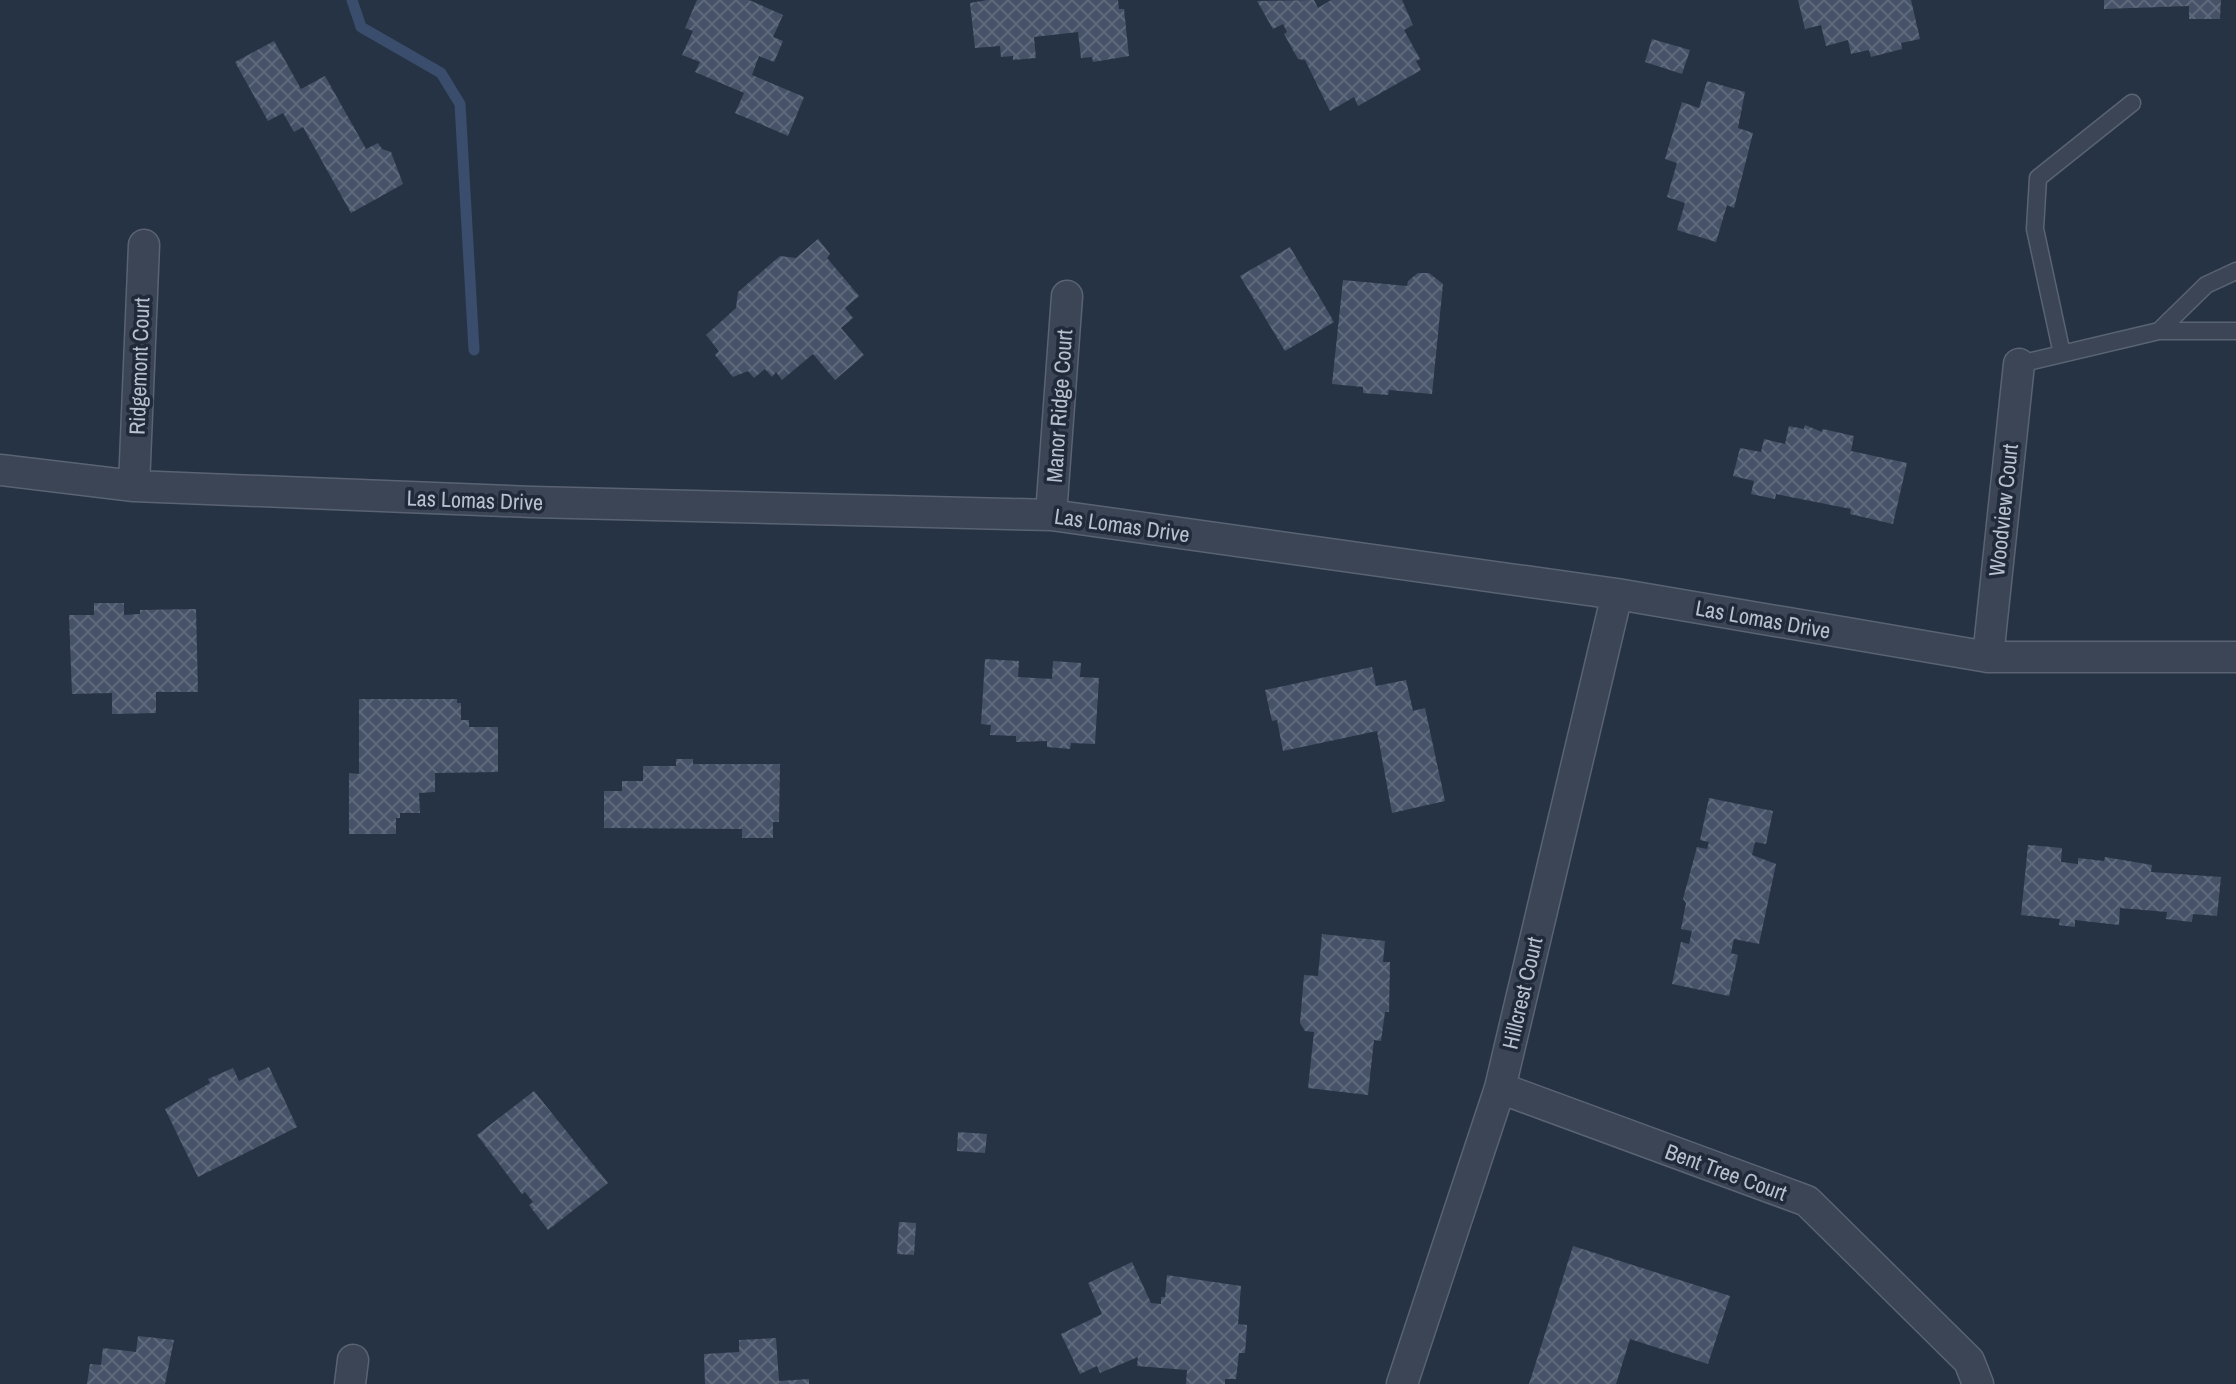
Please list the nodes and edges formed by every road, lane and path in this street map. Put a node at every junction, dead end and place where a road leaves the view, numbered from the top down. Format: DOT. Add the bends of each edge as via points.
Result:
graph roads {
  1 [pos="2132,103"];
  2 [pos="144,245"];
  3 [pos="2236,271"];
  4 [pos="1067,296"];
  5 [pos="2159,331"];
  6 [pos="2236,331"];
  7 [pos="2062,354"];
  8 [pos="2019,364"];
  9 [pos="0,470"];
  10 [pos="134,486"];
  11 [pos="1051,515"];
  12 [pos="1617,594"];
  13 [pos="1988,657"];
  14 [pos="2236,657"];
  15 [pos="1500,1088"];
  16 [pos="1402,1384"];
  17 [pos="1978,1384"];
  1 -- 7 [label="lane" via="2038,178 2035,229"];
  2 -- 10 [label="street, Ridgemont Court"];
  3 -- 5 [label="lane" via="2206,285"];
  4 -- 11 [label="street, Manor Ridge Court"];
  5 -- 6 [label="lane"];
  5 -- 7 [label="lane"];
  7 -- 8 [label="lane"];
  8 -- 13 [label="street, Woodview Court"];
  9 -- 10 [label="street, Las Lomas Drive"];
  10 -- 11 [label="street, Las Lomas Drive"];
  11 -- 12 [label="street, Las Lomas Drive"];
  12 -- 13 [label="street, Las Lomas Drive"];
  12 -- 15 [label="street, Hillcrest Court"];
  13 -- 14 [label="street, Las Lomas Drive"];
  15 -- 16 [label="street, Hillcrest Court"];
  15 -- 17 [label="street, Bent Tree Court" via="1807,1201 1969,1361"];
}
